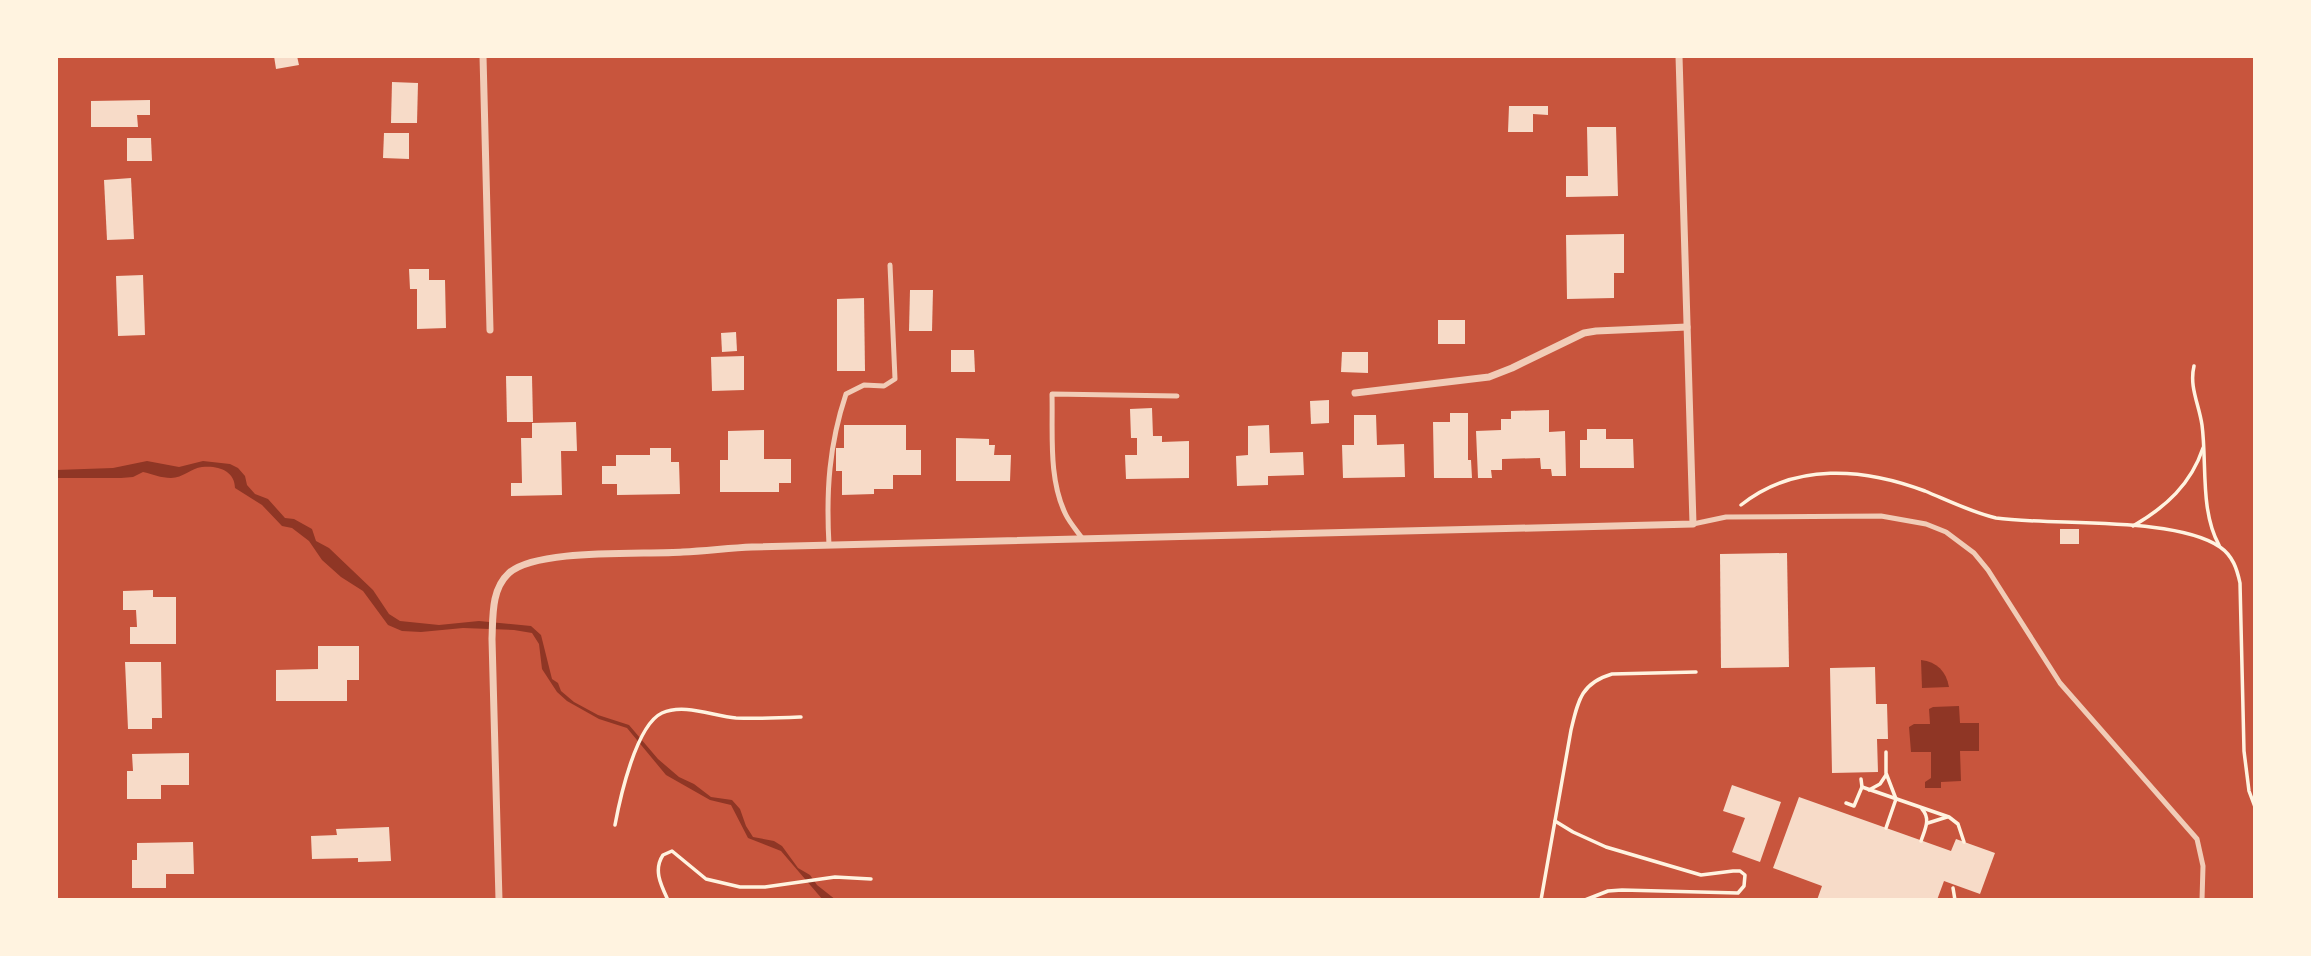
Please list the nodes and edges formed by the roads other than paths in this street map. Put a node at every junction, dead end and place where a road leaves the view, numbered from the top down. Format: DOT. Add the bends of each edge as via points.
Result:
graph roads {
  1 [pos="483,56"];
  2 [pos="1679,56"];
  3 [pos="890,265"];
  4 [pos="1687,327"];
  5 [pos="490,330"];
  6 [pos="1355,393"];
  7 [pos="1177,396"];
  8 [pos="1693,524"];
  9 [pos="1082,538"];
  10 [pos="829,545"];
  11 [pos="499,900"];
  12 [pos="2202,900"];
  1 -- 5 [label="street"];
  2 -- 4 [label="street"];
  3 -- 10 [label="lane" via="895,379 846,394 830,465"];
  4 -- 6 [label="street" via="1584,333 1489,377"];
  4 -- 8 [label="street"];
  7 -- 9 [label="lane" via="1052,394 1059,495 1066,516"];
  8 -- 9 [label="street"];
  8 -- 12 [label="lane" via="1726,517 1893,517 1926,524 1959,541 1988,570 2060,683 2197,839 2203,866"];
  9 -- 10 [label="street"];
  10 -- 11 [label="street" via="558,557 519,566 502,580 493,608 492,639"];
}
